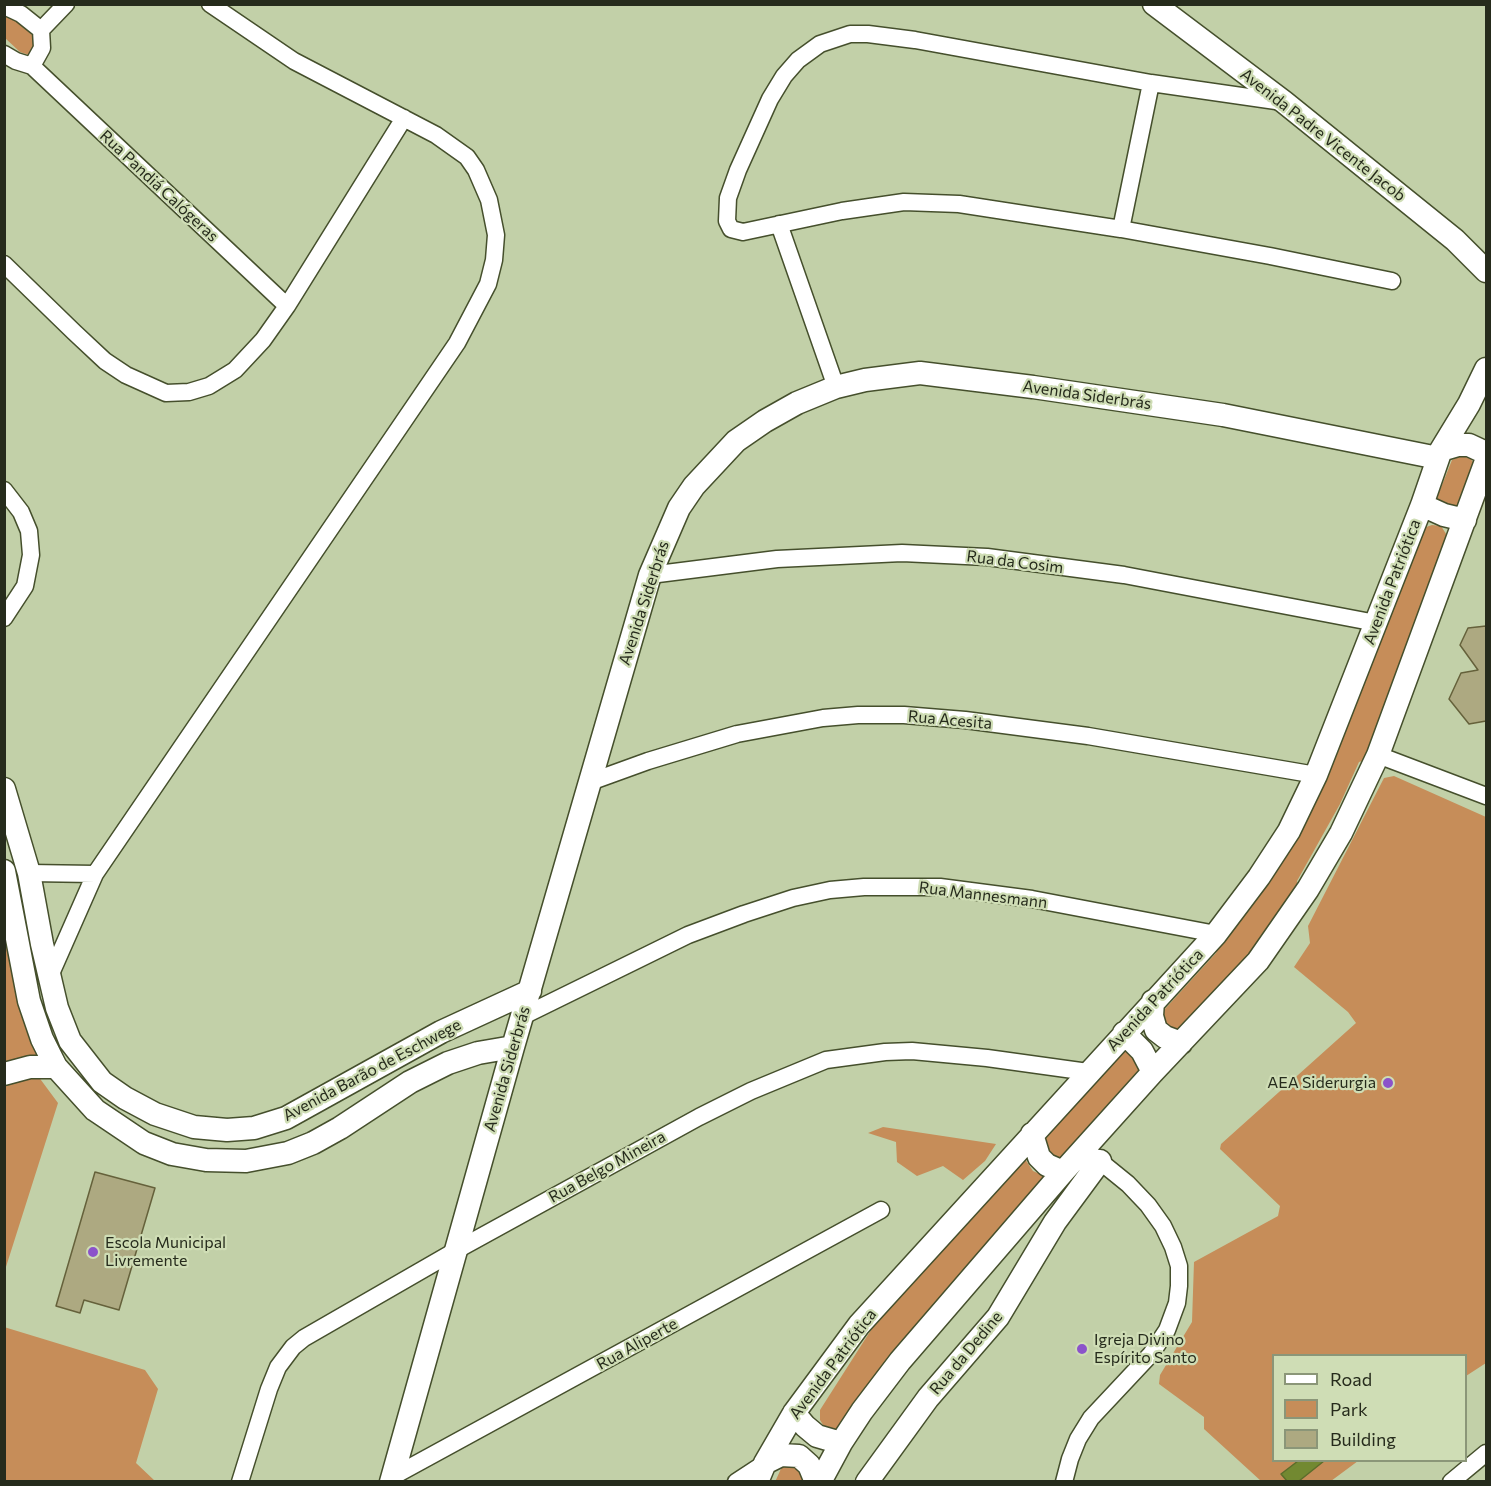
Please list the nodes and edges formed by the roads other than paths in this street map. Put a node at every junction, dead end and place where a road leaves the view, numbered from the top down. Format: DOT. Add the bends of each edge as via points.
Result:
graph roads {
  1 [pos="66,4"];
  2 [pos="210,4"];
  3 [pos="4,6"];
  4 [pos="1163,9"];
  5 [pos="41,30"];
  6 [pos="4,54"];
  7 [pos="32,66"];
  8 [pos="1151,83"];
  9 [pos="1284,102"];
  10 [pos="404,118"];
  11 [pos="779,224"];
  12 [pos="1121,229"];
  13 [pos="4,264"];
  14 [pos="1486,271"];
  15 [pos="1392,281"];
  16 [pos="287,306"];
  17 [pos="1486,369"];
  18 [pos="836,387"];
  19 [pos="1486,453"];
  20 [pos="1439,454"];
  21 [pos="1486,461"];
  22 [pos="4,490"];
  23 [pos="1422,505"];
  24 [pos="1466,520"];
  25 [pos="650,575"];
  26 [pos="4,618"];
  27 [pos="1376,623"];
  28 [pos="1378,755"];
  29 [pos="1316,775"];
  30 [pos="590,782"];
  31 [pos="6,796"];
  32 [pos="1486,796"];
  33 [pos="4,871"];
  34 [pos="29,873"];
  35 [pos="95,874"];
  36 [pos="8,916"];
  37 [pos="1216,934"];
  38 [pos="50,976"];
  39 [pos="530,991"];
  40 [pos="1153,1001"];
  41 [pos="522,1017"];
  42 [pos="1124,1034"];
  43 [pos="1181,1043"];
  44 [pos="513,1047"];
  45 [pos="56,1067"];
  46 [pos="92,1071"];
  47 [pos="1088,1072"];
  48 [pos="1153,1072"];
  49 [pos="4,1074"];
  50 [pos="72,1086"];
  51 [pos="1032,1134"];
  52 [pos="1093,1155"];
  53 [pos="1063,1172"];
  54 [pos="881,1210"];
  55 [pos="455,1251"];
  56 [pos="794,1413"];
  57 [pos="841,1443"];
  58 [pos="1486,1453"];
  59 [pos="761,1472"];
  60 [pos="392,1479"];
  61 [pos="240,1482"];
  62 [pos="736,1482"];
  63 [pos="818,1482"];
  64 [pos="867,1482"];
  65 [pos="1064,1482"];
  66 [pos="1451,1482"];
  1 -- 5 [label="street"];
  2 -- 10 [label="street" via="294,61"];
  3 -- 5 [label="street"];
  4 -- 9 [label="street, Avenida Padre Vicente Jacob"];
  5 -- 7 [label="street" via="42,48"];
  6 -- 7 [label="street, Rua Pandiá Calógeras"];
  7 -- 16 [label="street, Rua Pandiá Calógeras"];
  8 -- 9 [label="street"];
  8 -- 11 [label="street" via="915,40 868,34 832,39 810,50 784,76 748,145 728,198 727,221 734,230"];
  8 -- 12 [label="street"];
  9 -- 14 [label="street, Avenida Padre Vicente Jacob" via="1455,240"];
  10 -- 16 [label="street"];
  10 -- 35 [label="street" via="455,148 476,170 489,200 496,235 488,284 457,343"];
  11 -- 12 [label="street" via="904,202 959,204"];
  11 -- 18 [label="street"];
  12 -- 15 [label="street"];
  13 -- 16 [label="street" via="105,361 166,393 199,390 229,374 263,340"];
  17 -- 20 [label="street, Avenida Patriótica"];
  18 -- 20 [label="street, Avenida Siderbrás" via="920,373 975,379 1223,415"];
  18 -- 25 [label="street, Avenida Siderbrás" via="765,421 736,441 712,465 679,508"];
  19 -- 20 [label="street, Avenida Siderbrás" via="1469,445 1458,445"];
  20 -- 23 [label="street, Avenida Patriótica"];
  21 -- 24 [label="street"];
  22 -- 26 [label="street" via="21,512 29,531 31,555 25,586"];
  23 -- 24 [label="street"];
  23 -- 27 [label="street, Avenida Patriótica"];
  24 -- 28 [label="street"];
  25 -- 27 [label="street, Rua da Cosim" via="777,559 902,554 987,557 1124,575"];
  25 -- 30 [label="street, Avenida Siderbrás"];
  27 -- 29 [label="street, Avenida Patriótica"];
  28 -- 32 [label="street"];
  28 -- 43 [label="street" via="1341,833 1296,907 1258,961"];
  29 -- 30 [label="street, Rua Acesita" via="1088,736 965,720 858,715 737,734"];
  29 -- 37 [label="street, Avenida Patriótica" via="1289,831"];
  30 -- 39 [label="street, Avenida Siderbrás"];
  31 -- 34 [label="street, Avenida Barão de Eschwege"];
  33 -- 36 [label="street, Avenida Barão de Eschwege"];
  34 -- 35 [label="street"];
  34 -- 38 [label="street, Avenida Barão de Eschwege"];
  35 -- 38 [label="street"];
  36 -- 45 [label="street, Avenida Barão de Eschwege" via="29,1001"];
  37 -- 40 [label="street, Avenida Patriótica"];
  37 -- 41 [label="street, Rua Mannesmann" via="1032,899 940,887 830,890 793,898 688,935"];
  38 -- 46 [label="street, Avenida Barão de Eschwege" via="66,1034"];
  39 -- 41 [label="street, Avenida Siderbrás"];
  39 -- 46 [label="street, Avenida Barão de Eschwege" via="441,1032 286,1118 254,1128 194,1127 155,1114 125,1098"];
  40 -- 42 [label="street, Avenida Patriótica"];
  40 -- 43 [label="street" via="1156,1030"];
  41 -- 44 [label="street, Avenida Siderbrás"];
  42 -- 47 [label="street, Avenida Patriótica"];
  42 -- 48 [label="street" via="1142,1052"];
  43 -- 48 [label="street"];
  44 -- 50 [label="street, Avenida Barão de Eschwege" via="448,1063 410,1082 313,1143 288,1153 246,1161 171,1154 144,1143 95,1110"];
  44 -- 55 [label="street, Avenida Siderbrás"];
  45 -- 49 [label="street" via="30,1067"];
  45 -- 50 [label="street, Avenida Barão de Eschwege"];
  46 -- 50 [label="street"];
  47 -- 51 [label="street, Avenida Patriótica"];
  47 -- 55 [label="street, Rua Belgo Mineira" via="912,1052 826,1060 699,1117"];
  48 -- 52 [label="street"];
  51 -- 53 [label="street" via="1039,1157"];
  51 -- 56 [label="street, Avenida Patriótica" via="859,1325"];
  52 -- 53 [label="street"];
  52 -- 64 [label="street, Rua da Dedine" via="998,1317 928,1398"];
  52 -- 65 [label="street" via="1128,1184 1163,1226 1179,1266 1177,1303 1167,1330 1151,1354 1091,1418 1078,1439"];
  53 -- 57 [label="street" via="900,1361"];
  54 -- 60 [label="street, Rua Aliperte"];
  55 -- 60 [label="street, Avenida Siderbrás"];
  55 -- 61 [label="street, Rua Belgo Mineira" via="293,1347 278,1367 269,1389"];
  56 -- 57 [label="street" via="817,1436"];
  56 -- 59 [label="street, Avenida Patriótica"];
  57 -- 63 [label="street"];
  58 -- 66 [label="street"];
  59 -- 62 [label="street"];
  59 -- 63 [label="street" via="781,1455 799,1456"];
}
